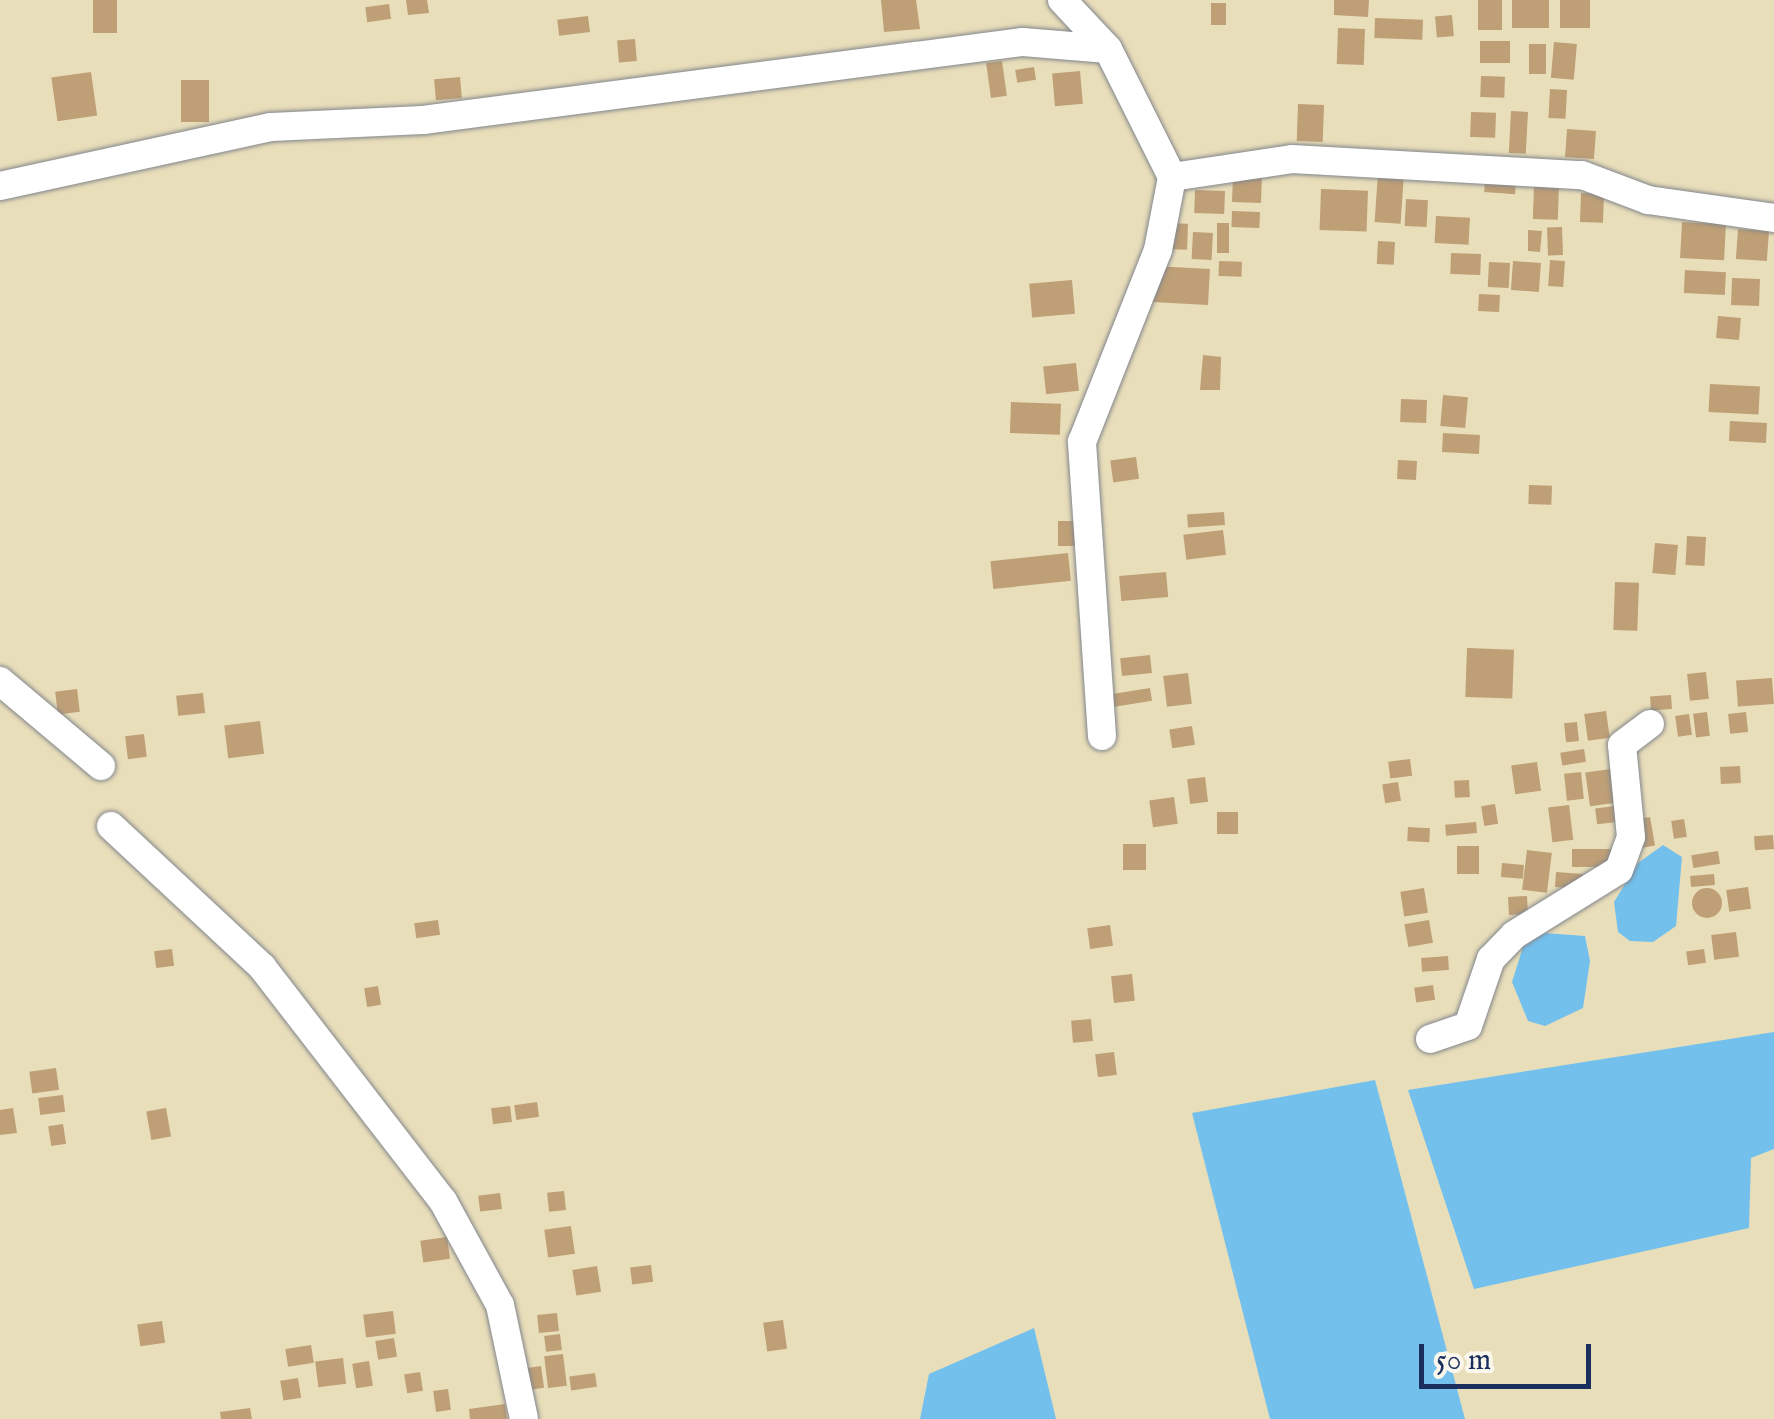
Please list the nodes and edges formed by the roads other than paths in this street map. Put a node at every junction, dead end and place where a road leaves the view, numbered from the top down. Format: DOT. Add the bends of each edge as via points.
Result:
graph roads {
  1 [pos="1062,0"];
  2 [pos="1108,49"];
  3 [pos="1172,177"];
  4 [pos="0,186"];
  5 [pos="1774,218"];
  6 [pos="0,681"];
  7 [pos="1650,724"];
  8 [pos="1102,736"];
  9 [pos="102,766"];
  10 [pos="111,826"];
  11 [pos="1430,1038"];
  12 [pos="524,1419"];
  1 -- 2 [label="street"];
  2 -- 3 [label="street"];
  2 -- 4 [label="street" via="1023,42 423,120 271,127"];
  3 -- 5 [label="street" via="1292,159 1582,175 1648,200"];
  3 -- 8 [label="street" via="1158,250 1082,442"];
  6 -- 9 [label="street"];
  7 -- 11 [label="street" via="1622,745 1631,837 1619,870 1514,935 1491,959 1468,1026"];
  10 -- 12 [label="street" via="262,966 443,1201 500,1304"];
}
